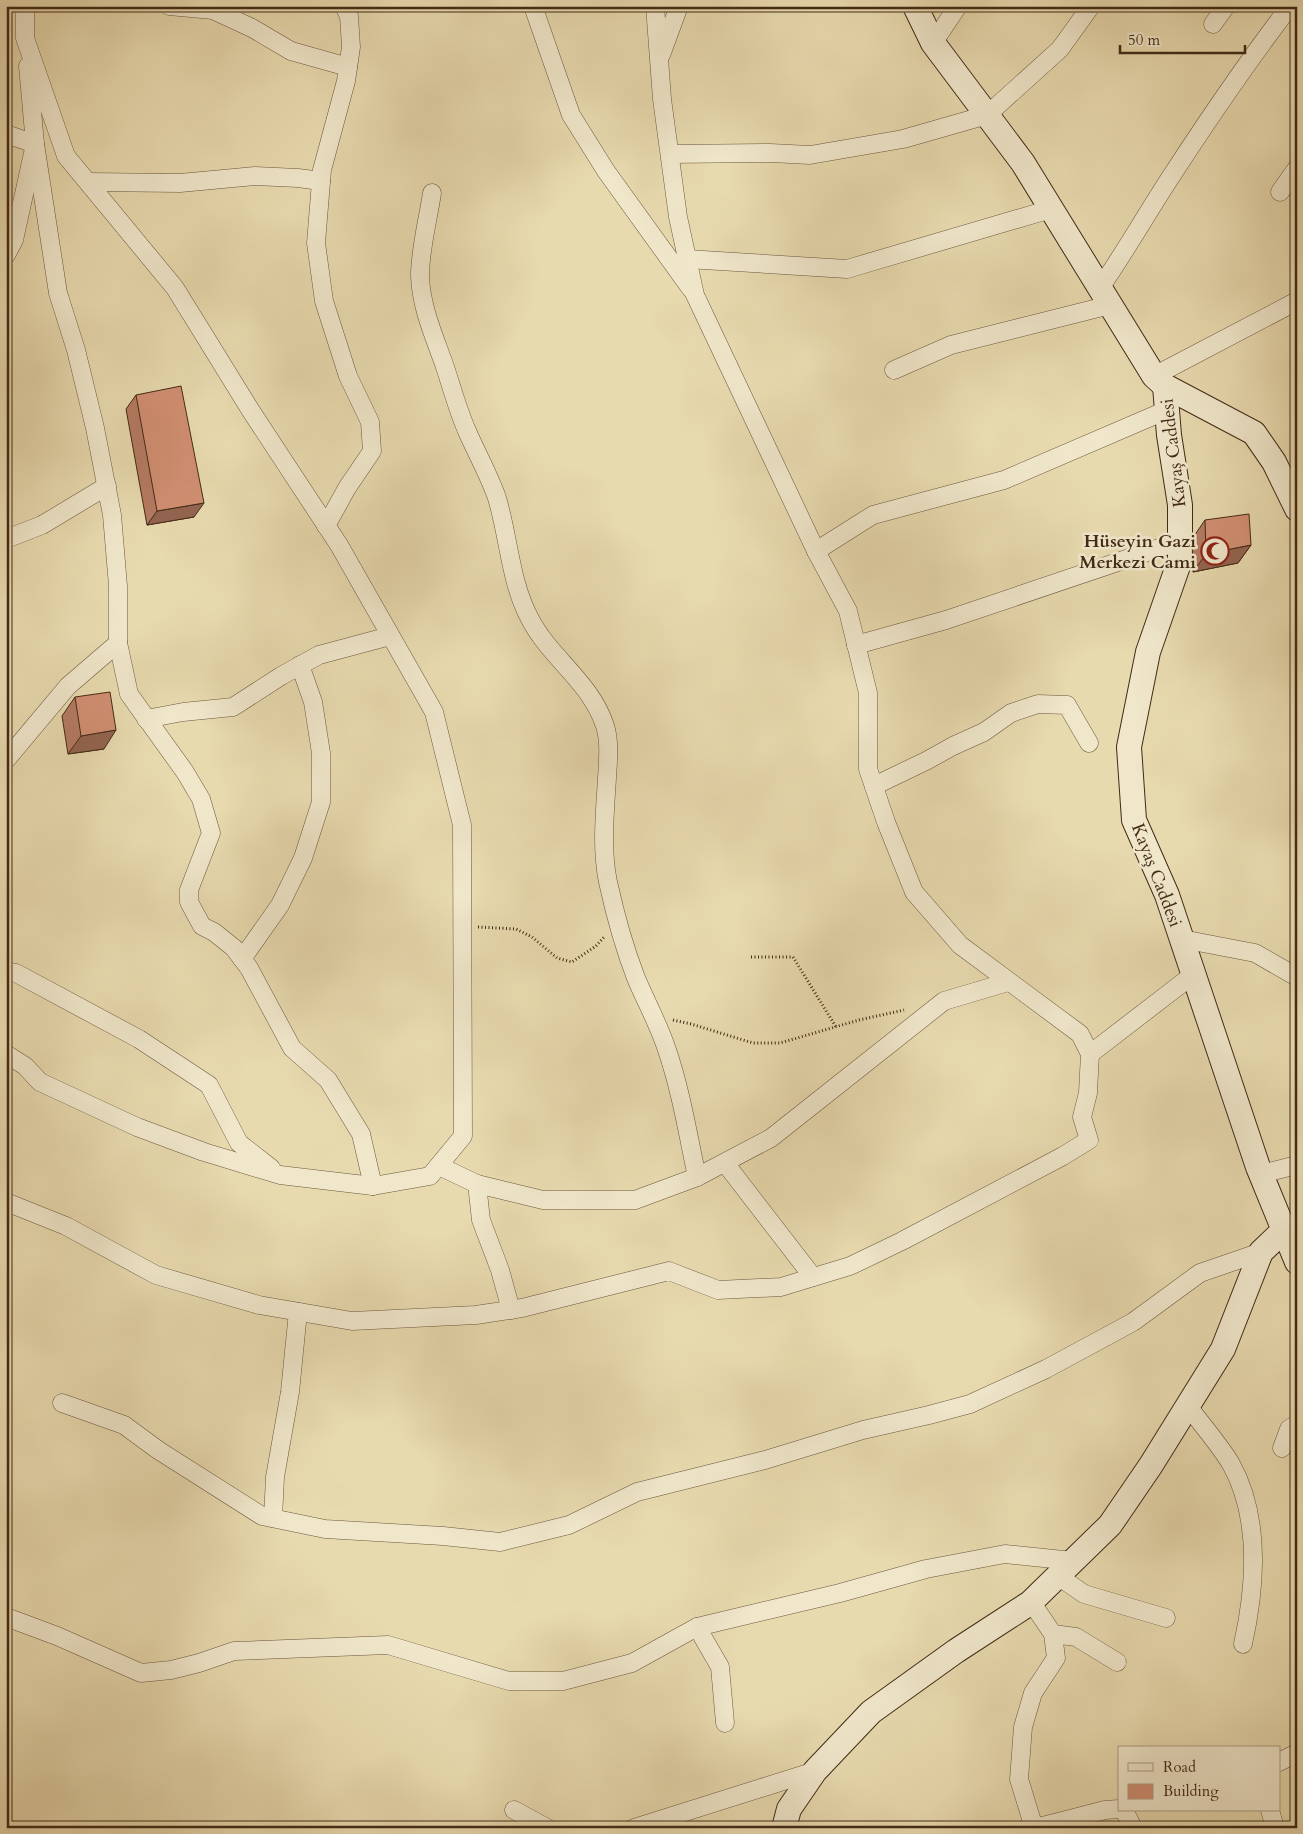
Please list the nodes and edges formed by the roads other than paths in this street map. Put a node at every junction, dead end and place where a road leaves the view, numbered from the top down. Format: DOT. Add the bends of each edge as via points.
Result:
graph roads {
  1 [pos="25,6"];
  2 [pos="169,6"];
  3 [pos="344,6"];
  4 [pos="533,6"];
  5 [pos="655,6"];
  6 [pos="679,6"];
  7 [pos="915,6"];
  8 [pos="958,6"];
  9 [pos="1091,6"];
  10 [pos="1226,6"];
  11 [pos="1290,6"];
  12 [pos="1213,24"];
  13 [pos="25,38"];
  14 [pos="933,43"];
  15 [pos="660,60"];
  16 [pos="348,67"];
  17 [pos="987,115"];
  18 [pos="6,134"];
  19 [pos="36,144"];
  20 [pos="670,154"];
  21 [pos="1297,168"];
  22 [pos="322,181"];
  23 [pos="88,182"];
  24 [pos="1280,192"];
  25 [pos="432,193"];
  26 [pos="1051,209"];
  27 [pos="6,254"];
  28 [pos="687,259"];
  29 [pos="696,295"];
  30 [pos="1105,297"];
  31 [pos="1297,301"];
  32 [pos="894,370"];
  33 [pos="1159,381"];
  34 [pos="1167,410"];
  35 [pos="1291,480"];
  36 [pos="107,486"];
  37 [pos="1297,509"];
  38 [pos="326,526"];
  39 [pos="6,539"];
  40 [pos="1180,541"];
  41 [pos="816,552"];
  42 [pos="390,636"];
  43 [pos="118,643"];
  44 [pos="856,645"];
  45 [pos="300,665"];
  46 [pos="146,719"];
  47 [pos="1089,743"];
  48 [pos="6,760"];
  49 [pos="874,786"];
  50 [pos="1182,939"];
  51 [pos="242,958"];
  52 [pos="6,971"];
  53 [pos="1194,974"];
  54 [pos="1297,977"];
  55 [pos="1008,982"];
  56 [pos="6,1054"];
  57 [pos="1090,1054"];
  58 [pos="725,1162"];
  59 [pos="1297,1165"];
  60 [pos="439,1166"];
  61 [pos="1261,1174"];
  62 [pos="280,1175"];
  63 [pos="697,1177"];
  64 [pos="477,1184"];
  65 [pos="373,1186"];
  66 [pos="6,1202"];
  67 [pos="1284,1230"];
  68 [pos="1261,1252"];
  69 [pos="1297,1262"];
  70 [pos="813,1277"];
  71 [pos="511,1310"];
  72 [pos="298,1312"];
  73 [pos="62,1403"];
  74 [pos="1188,1406"];
  75 [pos="1297,1424"];
  76 [pos="1282,1448"];
  77 [pos="273,1518"];
  78 [pos="1066,1568"];
  79 [pos="1030,1603"];
  80 [pos="6,1617"];
  81 [pos="1166,1618"];
  82 [pos="698,1627"];
  83 [pos="1053,1634"];
  84 [pos="1243,1644"];
  85 [pos="1118,1662"];
  86 [pos="725,1723"];
  87 [pos="1297,1753"];
  88 [pos="1280,1762"];
  89 [pos="815,1771"];
  90 [pos="1118,1809"];
  91 [pos="514,1810"];
  92 [pos="1125,1812"];
  93 [pos="1271,1812"];
  94 [pos="547,1828"];
  95 [pos="634,1828"];
  96 [pos="784,1828"];
  97 [pos="1034,1828"];
  98 [pos="1133,1828"];
  99 [pos="1275,1828"];
  1 -- 13 [label="street"];
  2 -- 16 [label="street" via="213,10 291,51"];
  3 -- 16 [label="street" via="349,16 351,47"];
  4 -- 29 [label="street" via="571,115 606,171"];
  5 -- 15 [label="street"];
  6 -- 15 [label="street"];
  7 -- 14 [label="street"];
  8 -- 14 [label="street"];
  9 -- 17 [label="street" via="1060,49"];
  10 -- 12 [label="street"];
  11 -- 30 [label="street" via="1176,168 1124,253"];
  13 -- 19 [label="street"];
  13 -- 23 [label="street" via="66,156"];
  14 -- 17 [label="street"];
  15 -- 20 [label="street"];
  16 -- 22 [label="street"];
  17 -- 20 [label="street" via="903,139 810,155"];
  17 -- 26 [label="street" via="1023,163"];
  18 -- 19 [label="street"];
  19 -- 27 [label="street" via="14,240"];
  19 -- 36 [label="street" via="58,293 76,350"];
  20 -- 28 [label="street"];
  21 -- 24 [label="street"];
  22 -- 23 [label="street" via="255,176 180,183"];
  22 -- 38 [label="street" via="316,243 324,301 348,376 370,422 372,452"];
  23 -- 38 [label="street" via="175,288"];
  25 -- 63 [label="street" via="421,259 425,308 466,430 498,501 514,577 528,616 543,640 579,680 605,726 608,744 605,857 608,880 636,978 667,1051"];
  26 -- 28 [label="street" via="847,270"];
  26 -- 30 [label="street"];
  28 -- 29 [label="street"];
  29 -- 41 [label="street"];
  30 -- 32 [label="street" via="951,345"];
  30 -- 33 [label="street"];
  31 -- 33 [label="street"];
  33 -- 34 [label="street, Kayaş Caddesi"];
  33 -- 35 [label="street" via="1254,433"];
  34 -- 40 [label="street, Kayaş Caddesi" via="1180,505"];
  34 -- 41 [label="street" via="1004,480 873,516"];
  35 -- 37 [label="street"];
  36 -- 39 [label="street" via="42,525"];
  36 -- 43 [label="street" via="116,559"];
  38 -- 42 [label="street"];
  40 -- 44 [label="street" via="946,620"];
  40 -- 50 [label="street, Kayaş Caddesi" via="1180,560 1148,652 1129,746 1134,820 1167,895"];
  41 -- 44 [label="street" via="848,611"];
  42 -- 45 [label="street" via="319,655"];
  42 -- 60 [label="street" via="434,712 462,825 463,1136"];
  43 -- 46 [label="street" via="129,694"];
  43 -- 48 [label="street" via="68,686"];
  44 -- 49 [label="street" via="868,694 868,769"];
  45 -- 46 [label="street" via="233,707"];
  45 -- 51 [label="street" via="313,702 321,753 321,802 303,858 280,905"];
  46 -- 51 [label="street" via="201,799 211,833 189,890 189,902 202,926 234,948"];
  47 -- 49 [label="street" via="1067,706 1038,704 1011,713 984,732"];
  49 -- 55 [label="street" via="914,892 960,945"];
  50 -- 53 [label="street, Kayaş Caddesi"];
  50 -- 54 [label="street" via="1256,953"];
  51 -- 65 [label="street" via="292,1048 328,1080 360,1134"];
  52 -- 62 [label="street" via="139,1039 209,1085 239,1143"];
  53 -- 57 [label="street"];
  53 -- 61 [label="street, Kayaş Caddesi"];
  55 -- 57 [label="street" via="1080,1034"];
  55 -- 58 [label="street" via="944,1001 771,1138"];
  56 -- 62 [label="street" via="25,1066 40,1082 137,1127"];
  57 -- 70 [label="street" via="1088,1093 1082,1117 1089,1140 902,1241 850,1266"];
  58 -- 63 [label="street"];
  58 -- 70 [label="street"];
  59 -- 61 [label="street"];
  60 -- 64 [label="street"];
  60 -- 65 [label="street" via="430,1176"];
  61 -- 67 [label="street, Kayaş Caddesi"];
  62 -- 65 [label="street"];
  63 -- 64 [label="street" via="635,1200 543,1200"];
  64 -- 71 [label="street" via="481,1220"];
  66 -- 72 [label="street" via="66,1226 156,1275 259,1305"];
  67 -- 68 [label="street"];
  67 -- 69 [label="street, Kayaş Caddesi"];
  68 -- 74 [label="street" via="1223,1349"];
  68 -- 77 [label="street" via="1200,1273 1133,1322 1046,1369 970,1404 636,1492 569,1525 500,1542 325,1529"];
  70 -- 71 [label="street" via="781,1287 718,1290 669,1272"];
  71 -- 72 [label="street" via="476,1316 352,1320"];
  72 -- 77 [label="street" via="290,1392 275,1478"];
  73 -- 77 [label="street" via="124,1426 262,1516"];
  74 -- 78 [label="street" via="1110,1525"];
  74 -- 84 [label="street" via="1230,1464 1245,1496 1252,1530 1253,1589"];
  75 -- 76 [label="street" via="1288,1429"];
  78 -- 79 [label="street"];
  78 -- 81 [label="street" via="1084,1594"];
  78 -- 82 [label="street" via="1005,1554 926,1569"];
  79 -- 83 [label="street"];
  79 -- 89 [label="street" via="871,1712"];
  80 -- 82 [label="street" via="141,1673 171,1670 234,1651 388,1646 509,1681 563,1681 632,1663"];
  82 -- 86 [label="street" via="720,1668"];
  83 -- 85 [label="street" via="1076,1637"];
  83 -- 97 [label="street" via="1056,1658 1034,1693 1023,1726 1019,1779"];
  87 -- 88 [label="street"];
  89 -- 95 [label="street"];
  89 -- 96 [label="street" via="790,1809"];
  90 -- 97 [label="street"];
  91 -- 94 [label="street"];
  92 -- 98 [label="street"];
  93 -- 99 [label="street"];
}
